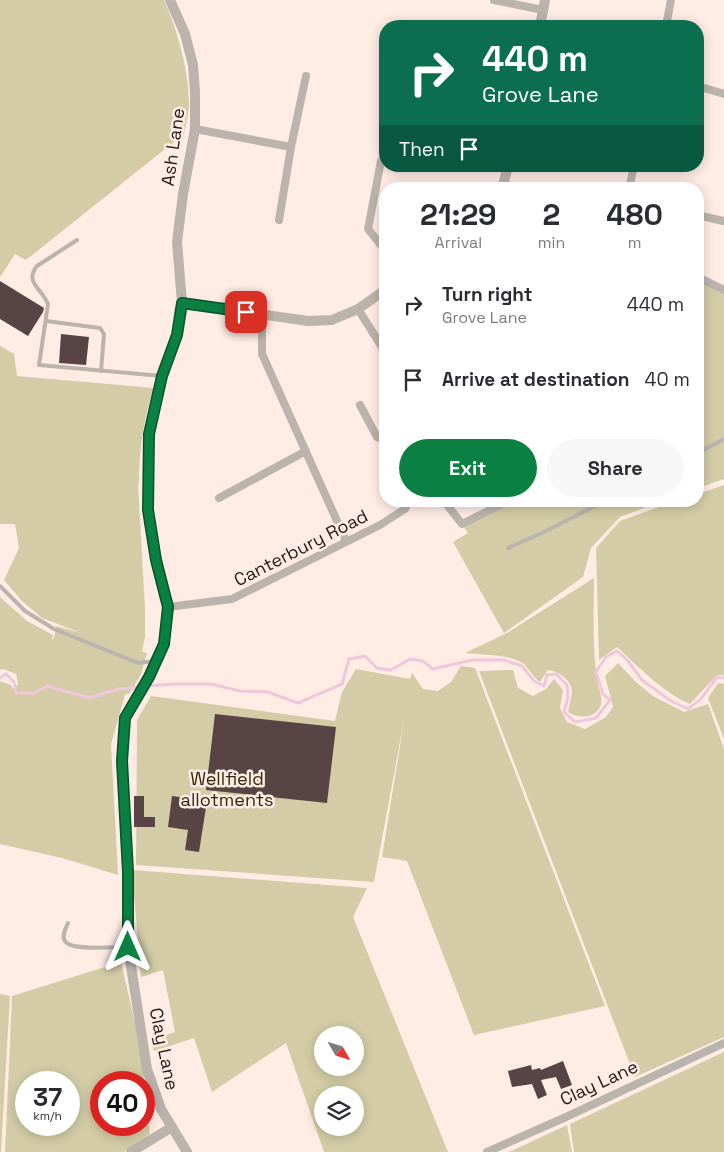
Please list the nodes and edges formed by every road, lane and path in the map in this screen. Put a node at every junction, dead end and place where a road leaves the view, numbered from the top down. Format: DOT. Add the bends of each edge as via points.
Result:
graph roads {
  1 [pos="170,0"];
  2 [pos="494,0"];
  3 [pos="672,0"];
  4 [pos="544,5"];
  5 [pos="541,20"];
  6 [pos="667,20"];
  7 [pos="306,76"];
  8 [pos="704,88"];
  9 [pos="724,94"];
  10 [pos="196,129"];
  11 [pos="291,147"];
  12 [pos="379,171"];
  13 [pos="704,216"];
  14 [pos="279,220"];
  15 [pos="723,221"];
  16 [pos="77,240"];
  17 [pos="379,243"];
  18 [pos="704,280"];
  19 [pos="724,290"];
  20 [pos="379,294"];
  21 [pos="182,303"];
  22 [pos="358,309"];
  23 [pos="262,315"];
  24 [pos="46,321"];
  25 [pos="379,342"];
  26 [pos="101,372"];
  27 [pos="162,376"];
  28 [pos="360,405"];
  29 [pos="379,438"];
  30 [pos="724,439"];
  31 [pos="704,450"];
  32 [pos="306,451"];
  33 [pos="219,498"];
  34 [pos="406,507"];
  35 [pos="449,507"];
  36 [pos="496,507"];
  37 [pos="593,507"];
  38 [pos="346,541"];
  39 [pos="508,548"];
  40 [pos="0,586"];
  41 [pos="168,607"];
  42 [pos="156,660"];
  43 [pos="68,923"];
  44 [pos="128,947"];
  45 [pos="724,1043"];
  46 [pos="172,1127"];
  47 [pos="131,1152"];
  48 [pos="187,1152"];
  49 [pos="487,1152"];
  1 -- 10 [label="street, Ash Lane" via="185,34 193,65"];
  2 -- 4 [label="street"];
  3 -- 6 [label="street"];
  4 -- 5 [label="street"];
  7 -- 11 [label="street"];
  8 -- 9 [label="street"];
  10 -- 11 [label="street"];
  10 -- 21 [label="street, Ash Lane" via="177,242"];
  11 -- 14 [label="street"];
  12 -- 17 [label="street" via="368,229"];
  13 -- 15 [label="street"];
  16 -- 24 [label="lane" via="32,272 32,279 48,304"];
  18 -- 19 [label="street"];
  20 -- 22 [label="street"];
  21 -- 23 [label="street"];
  21 -- 27 [label="street, Clay Lane" via="177,335"];
  22 -- 23 [label="street" via="332,320 308,321"];
  22 -- 25 [label="street"];
  23 -- 32 [label="street" via="262,354"];
  24 -- 26 [label="lane" via="100,328 104,334"];
  24 -- 26 [label="lane" via="39,365"];
  26 -- 27 [label="lane"];
  27 -- 41 [label="street, Clay Lane" via="149,434 148,510"];
  28 -- 29 [label="street"];
  30 -- 31 [label="lane"];
  32 -- 33 [label="street"];
  32 -- 38 [label="street"];
  34 -- 38 [label="street, Canterbury Road" via="380,525"];
  35 -- 36 [label="street" via="462,524"];
  37 -- 39 [label="lane"];
  38 -- 41 [label="street, Canterbury Road" via="232,599"];
  40 -- 42 [label="lane" via="25,611 54,629 138,663"];
  41 -- 42 [label="street, Clay Lane" via="164,644"];
  42 -- 44 [label="street, Clay Lane" via="125,718 122,761"];
  43 -- 44 [label="lane" via="63,935 68,945"];
  44 -- 46 [label="street, Clay Lane" via="147,1069"];
  45 -- 49 [label="street, Clay Lane"];
  46 -- 47 [label="street"];
  46 -- 48 [label="street, Clay Lane"];
}
